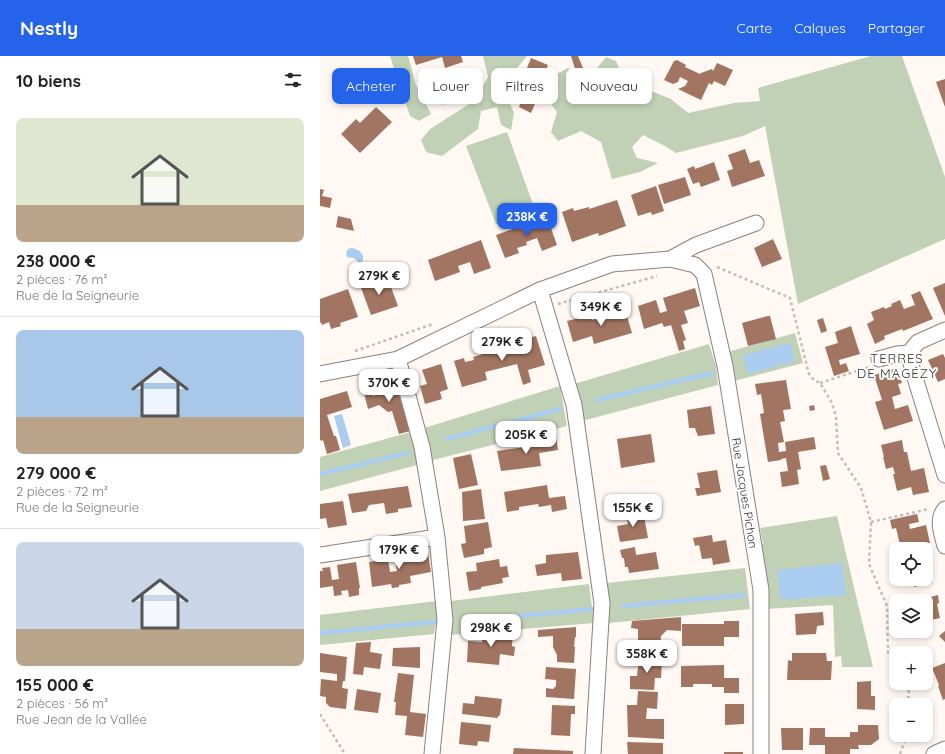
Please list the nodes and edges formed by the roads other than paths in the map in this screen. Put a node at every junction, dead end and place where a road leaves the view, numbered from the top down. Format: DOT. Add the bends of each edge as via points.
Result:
graph roads {
  1 [pos="756,223"];
  2 [pos="670,259"];
  3 [pos="540,290"];
  4 [pos="945,330"];
  5 [pos="909,353"];
  6 [pos="398,359"];
  7 [pos="879,360"];
  8 [pos="320,374"];
  9 [pos="945,475"];
  10 [pos="944,510"];
  11 [pos="437,537"];
  12 [pos="945,546"];
  13 [pos="320,555"];
  14 [pos="945,749"];
  15 [pos="432,754"];
  16 [pos="593,754"];
  17 [pos="761,754"];
  18 [pos="934,754"];
  1 -- 2 [label="street" via="696,245"];
  2 -- 3 [label="street" via="612,264"];
  2 -- 17 [label="street, Rue Jacques Pichon" via="695,265 704,274 725,366 761,590"];
  3 -- 6 [label="street"];
  3 -- 16 [label="street" via="574,405 602,603"];
  4 -- 5 [label="street" via="918,342"];
  5 -- 7 [label="street"];
  5 -- 9 [label="street"];
  6 -- 8 [label="street"];
  6 -- 11 [label="street" via="422,447"];
  10 -- 12 [label="street" via="940,526"];
  11 -- 13 [label="street"];
  11 -- 15 [label="street" via="445,620"];
  14 -- 18 [label="street"];
}
